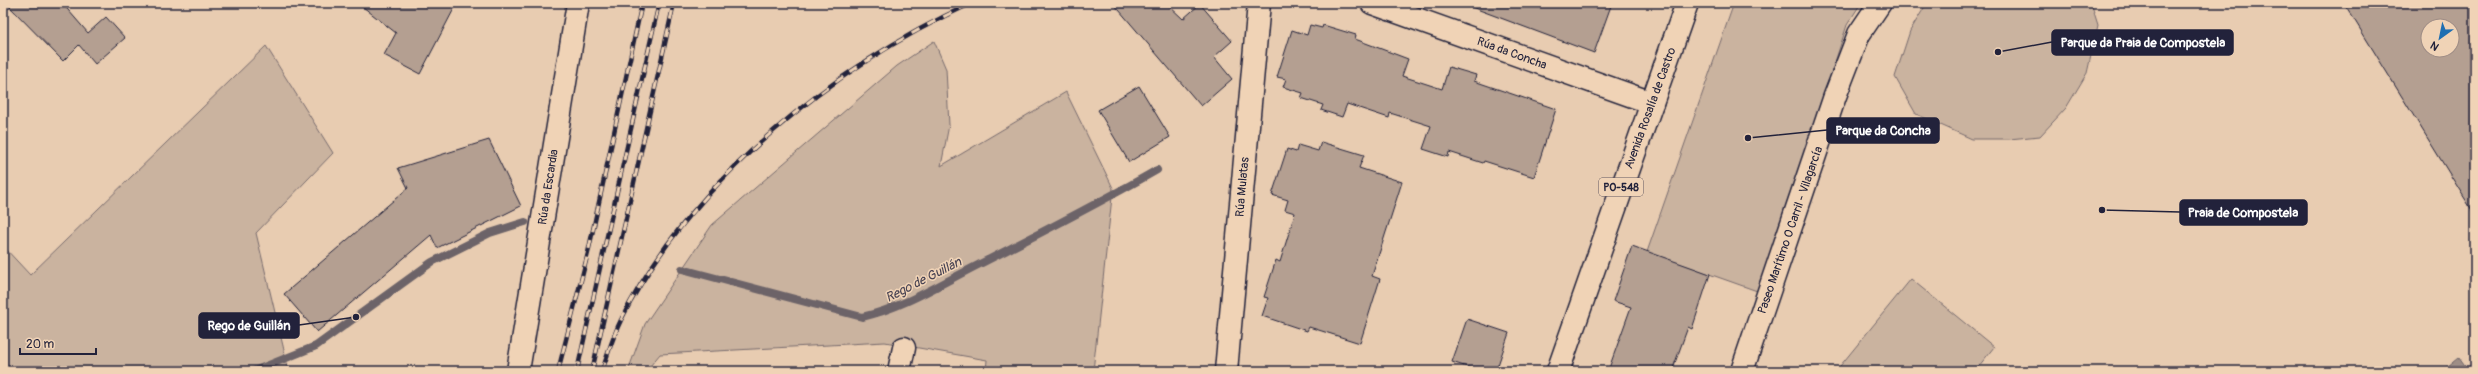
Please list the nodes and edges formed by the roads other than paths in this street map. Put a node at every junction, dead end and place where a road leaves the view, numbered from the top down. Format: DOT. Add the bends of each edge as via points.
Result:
graph roads {
  1 [pos="578,3"];
  2 [pos="1259,3"];
  3 [pos="1372,3"];
  4 [pos="1687,3"];
  5 [pos="1880,3"];
  6 [pos="1652,102"];
  7 [pos="904,348"];
  8 [pos="518,371"];
  9 [pos="899,371"];
  10 [pos="1226,371"];
  11 [pos="1558,371"];
  12 [pos="1742,371"];
  1 -- 8 [label="street, Rúa da Escardia"];
  2 -- 10 [label="street, Rúa Mulatas"];
  3 -- 6 [label="street, Rúa da Concha"];
  4 -- 6 [label="street, Avenida Rosalía de Castro / PO-548"];
  5 -- 12 [label="street, Paseo Marítimo O Carril - Vilagarcía" via="1859,34 1835,96"];
  6 -- 11 [label="street, Avenida Rosalía de Castro / PO-548"];
  7 -- 9 [label="street"];
}
